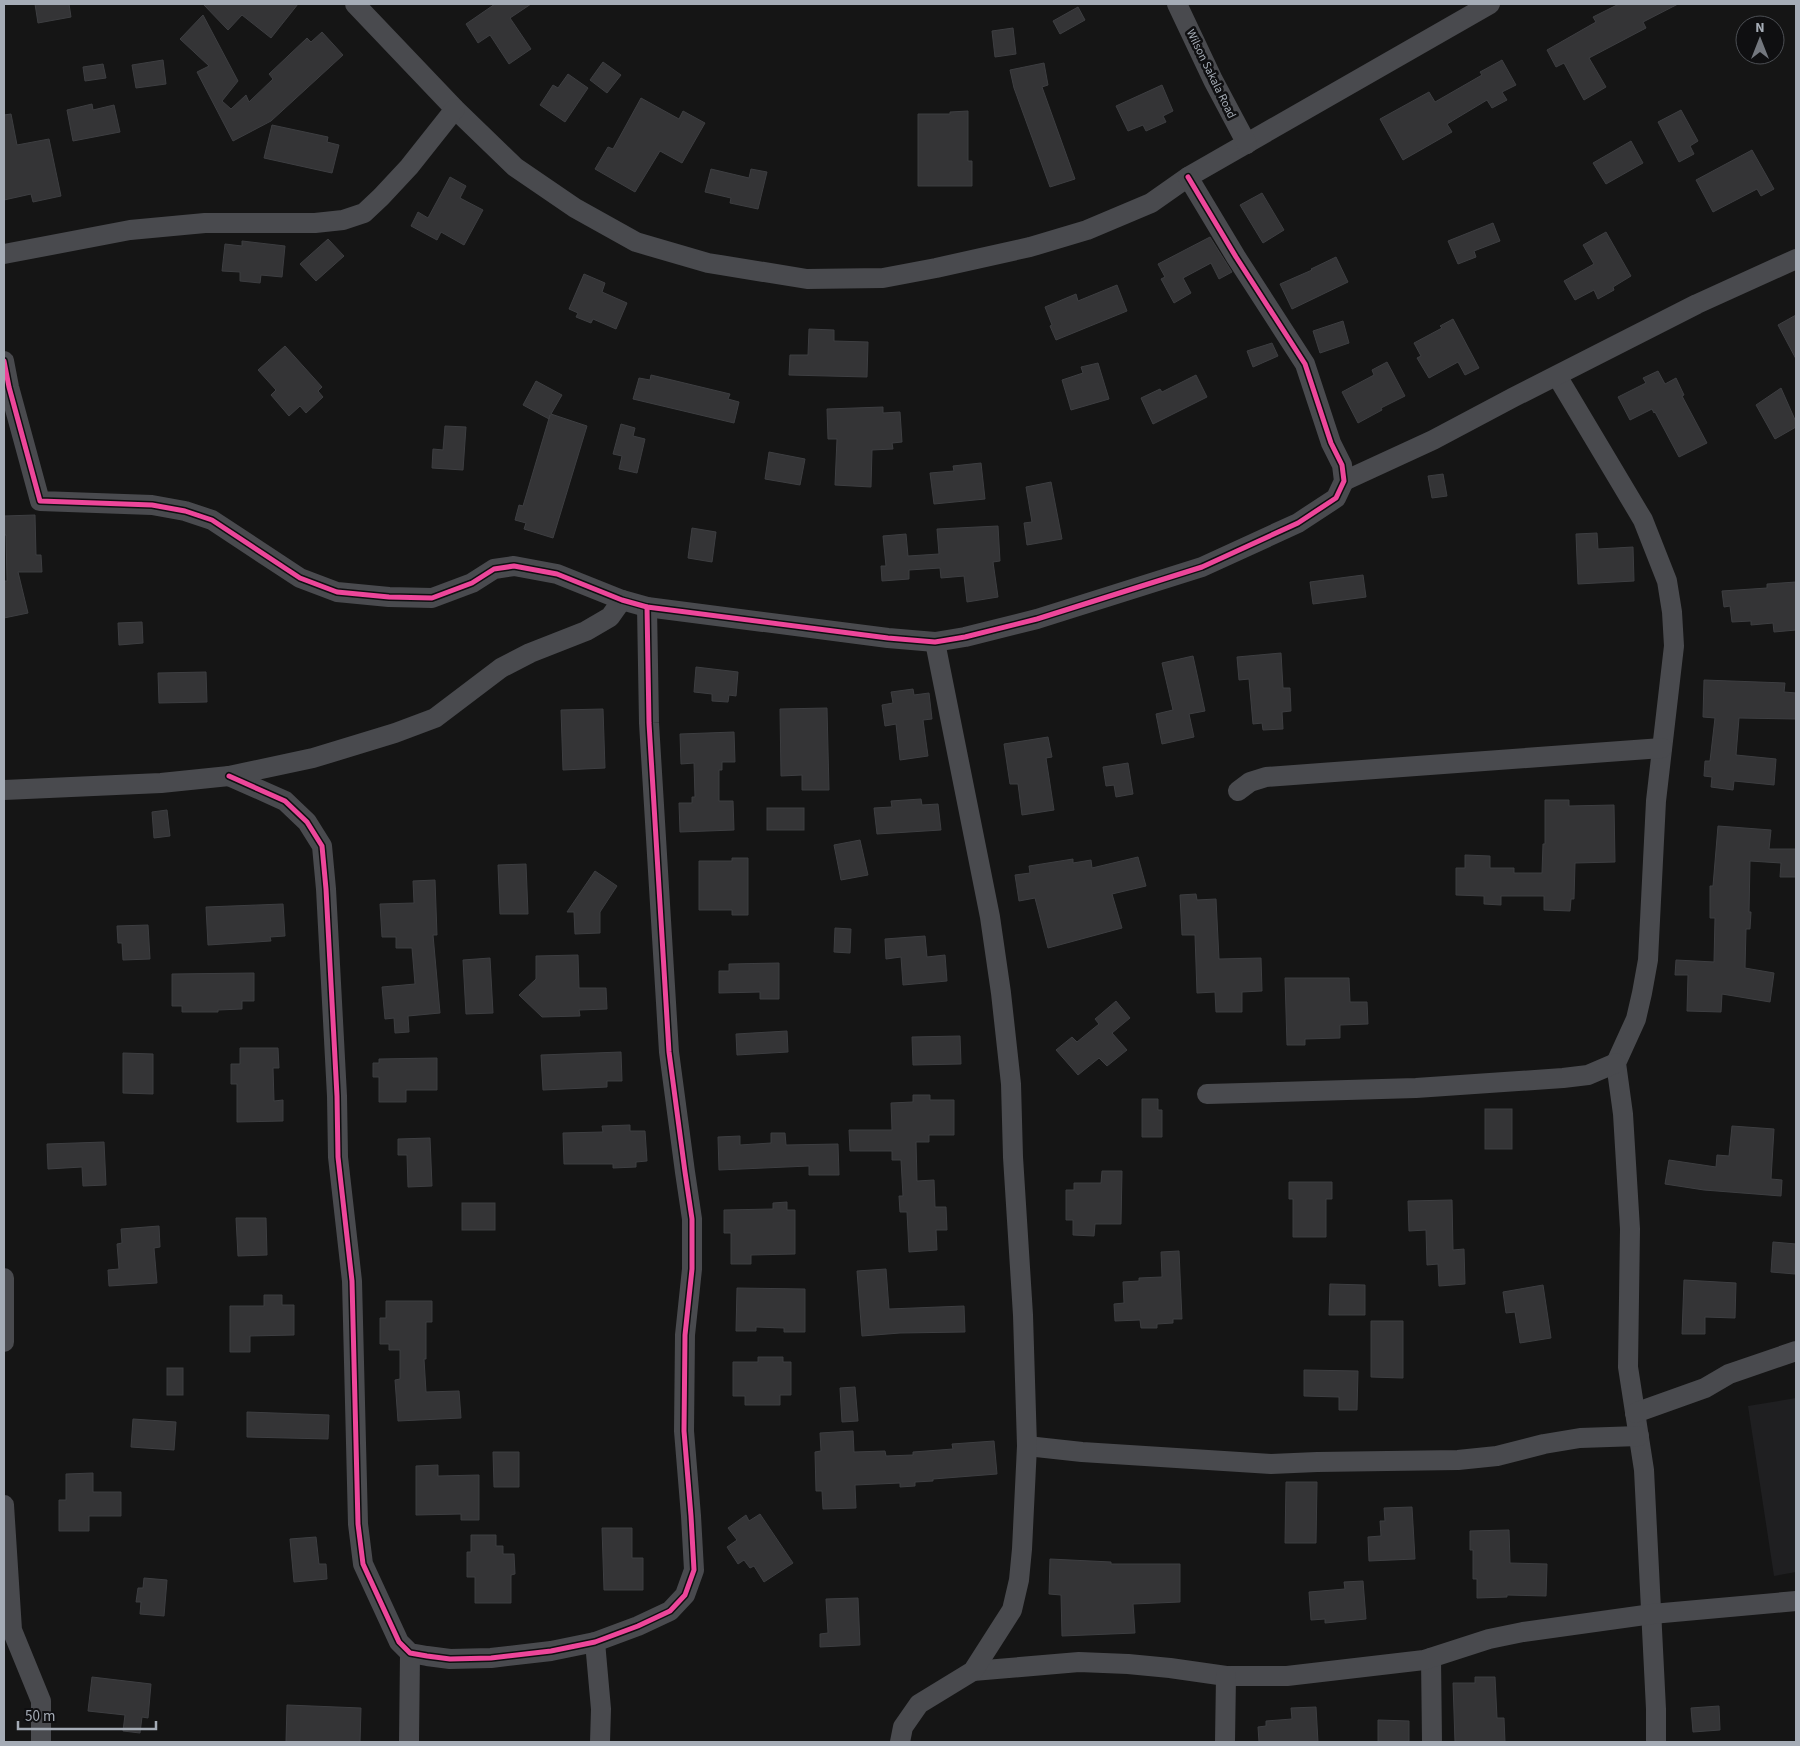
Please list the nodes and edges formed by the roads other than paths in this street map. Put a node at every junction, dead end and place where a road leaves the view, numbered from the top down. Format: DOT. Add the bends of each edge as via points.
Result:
graph roads {
  1 [pos="355,4"];
  2 [pos="1177,4"];
  3 [pos="1490,4"];
  4 [pos="455,110"];
  5 [pos="1247,144"];
  6 [pos="1188,177"];
  7 [pos="4,254"];
  8 [pos="1796,259"];
  9 [pos="4,361"];
  10 [pos="1557,376"];
  11 [pos="1344,481"];
  12 [pos="622,600"];
  13 [pos="647,607"];
  14 [pos="935,642"];
  15 [pos="1662,748"];
  16 [pos="229,776"];
  17 [pos="4,790"];
  18 [pos="1238,791"];
  19 [pos="1616,1063"];
  20 [pos="1207,1094"];
  21 [pos="4,1278"];
  22 [pos="4,1342"];
  23 [pos="1796,1350"];
  24 [pos="1635,1413"];
  25 [pos="1639,1436"];
  26 [pos="1027,1446"];
  27 [pos="4,1505"];
  28 [pos="1796,1601"];
  29 [pos="1652,1614"];
  30 [pos="595,1642"];
  31 [pos="410,1653"];
  32 [pos="1431,1658"];
  33 [pos="973,1671"];
  34 [pos="1226,1676"];
  35 [pos="41,1742"];
  36 [pos="409,1742"];
  37 [pos="600,1742"];
  38 [pos="900,1742"];
  39 [pos="1225,1742"];
  40 [pos="1432,1742"];
  41 [pos="1656,1742"];
  1 -- 4 [label="street"];
  2 -- 5 [label="street, Wilson Sakala Road"];
  3 -- 5 [label="street"];
  4 -- 6 [label="street" via="515,167 575,208 636,242 708,263 807,279 883,278 1030,247 1087,230 1151,203"];
  4 -- 7 [label="street" via="381,197 364,213 343,220 206,223 130,230"];
  5 -- 6 [label="street"];
  6 -- 11 [label="street" via="1305,364 1342,465"];
  8 -- 10 [label="street" via="1697,304"];
  9 -- 12 [label="street" via="40,502 152,505 185,511 212,520 300,578 337,592 432,598 472,583 494,569 514,566 557,574"];
  10 -- 11 [label="street" via="1433,440"];
  10 -- 15 [label="street" via="1643,520 1667,581 1674,646"];
  11 -- 14 [label="street" via="1336,498 1298,523 1202,567 1037,619"];
  12 -- 13 [label="street"];
  12 -- 16 [label="street" via="610,617 586,631 501,668 435,718 313,758"];
  13 -- 14 [label="street"];
  13 -- 30 [label="street" via="649,724 669,1052 692,1219 692,1269 684,1335 684,1431 694,1570 684,1594 670,1611"];
  14 -- 26 [label="street" via="990,917 1001,993 1011,1084"];
  15 -- 18 [label="street" via="1266,777 1250,782"];
  15 -- 19 [label="street" via="1648,960 1636,1019"];
  16 -- 17 [label="street" via="161,783"];
  16 -- 31 [label="street" via="285,801 307,822 322,846 338,1158 352,1281 358,1524 364,1564 399,1642"];
  19 -- 20 [label="street" via="1588,1075 1563,1078 1416,1088"];
  19 -- 24 [label="street" via="1623,1114 1630,1229 1628,1367"];
  21 -- 22 [label="street"];
  23 -- 24 [label="street"];
  24 -- 25 [label="street"];
  25 -- 26 [label="street" via="1580,1438 1497,1456 1458,1460 1271,1464"];
  25 -- 29 [label="street" via="1644,1470"];
  26 -- 33 [label="street" via="1022,1548 1012,1610"];
  27 -- 35 [label="street" via="12,1630 41,1701"];
  28 -- 29 [label="street"];
  29 -- 32 [label="street" via="1523,1632"];
  29 -- 41 [label="street"];
  30 -- 31 [label="street" via="491,1658 450,1658"];
  30 -- 37 [label="street" via="601,1709"];
  31 -- 36 [label="street"];
  32 -- 34 [label="street" via="1287,1676"];
  32 -- 40 [label="street"];
  33 -- 34 [label="street" via="1079,1662 1128,1664"];
  33 -- 38 [label="street" via="919,1704 903,1727"];
  34 -- 39 [label="street"];
}
